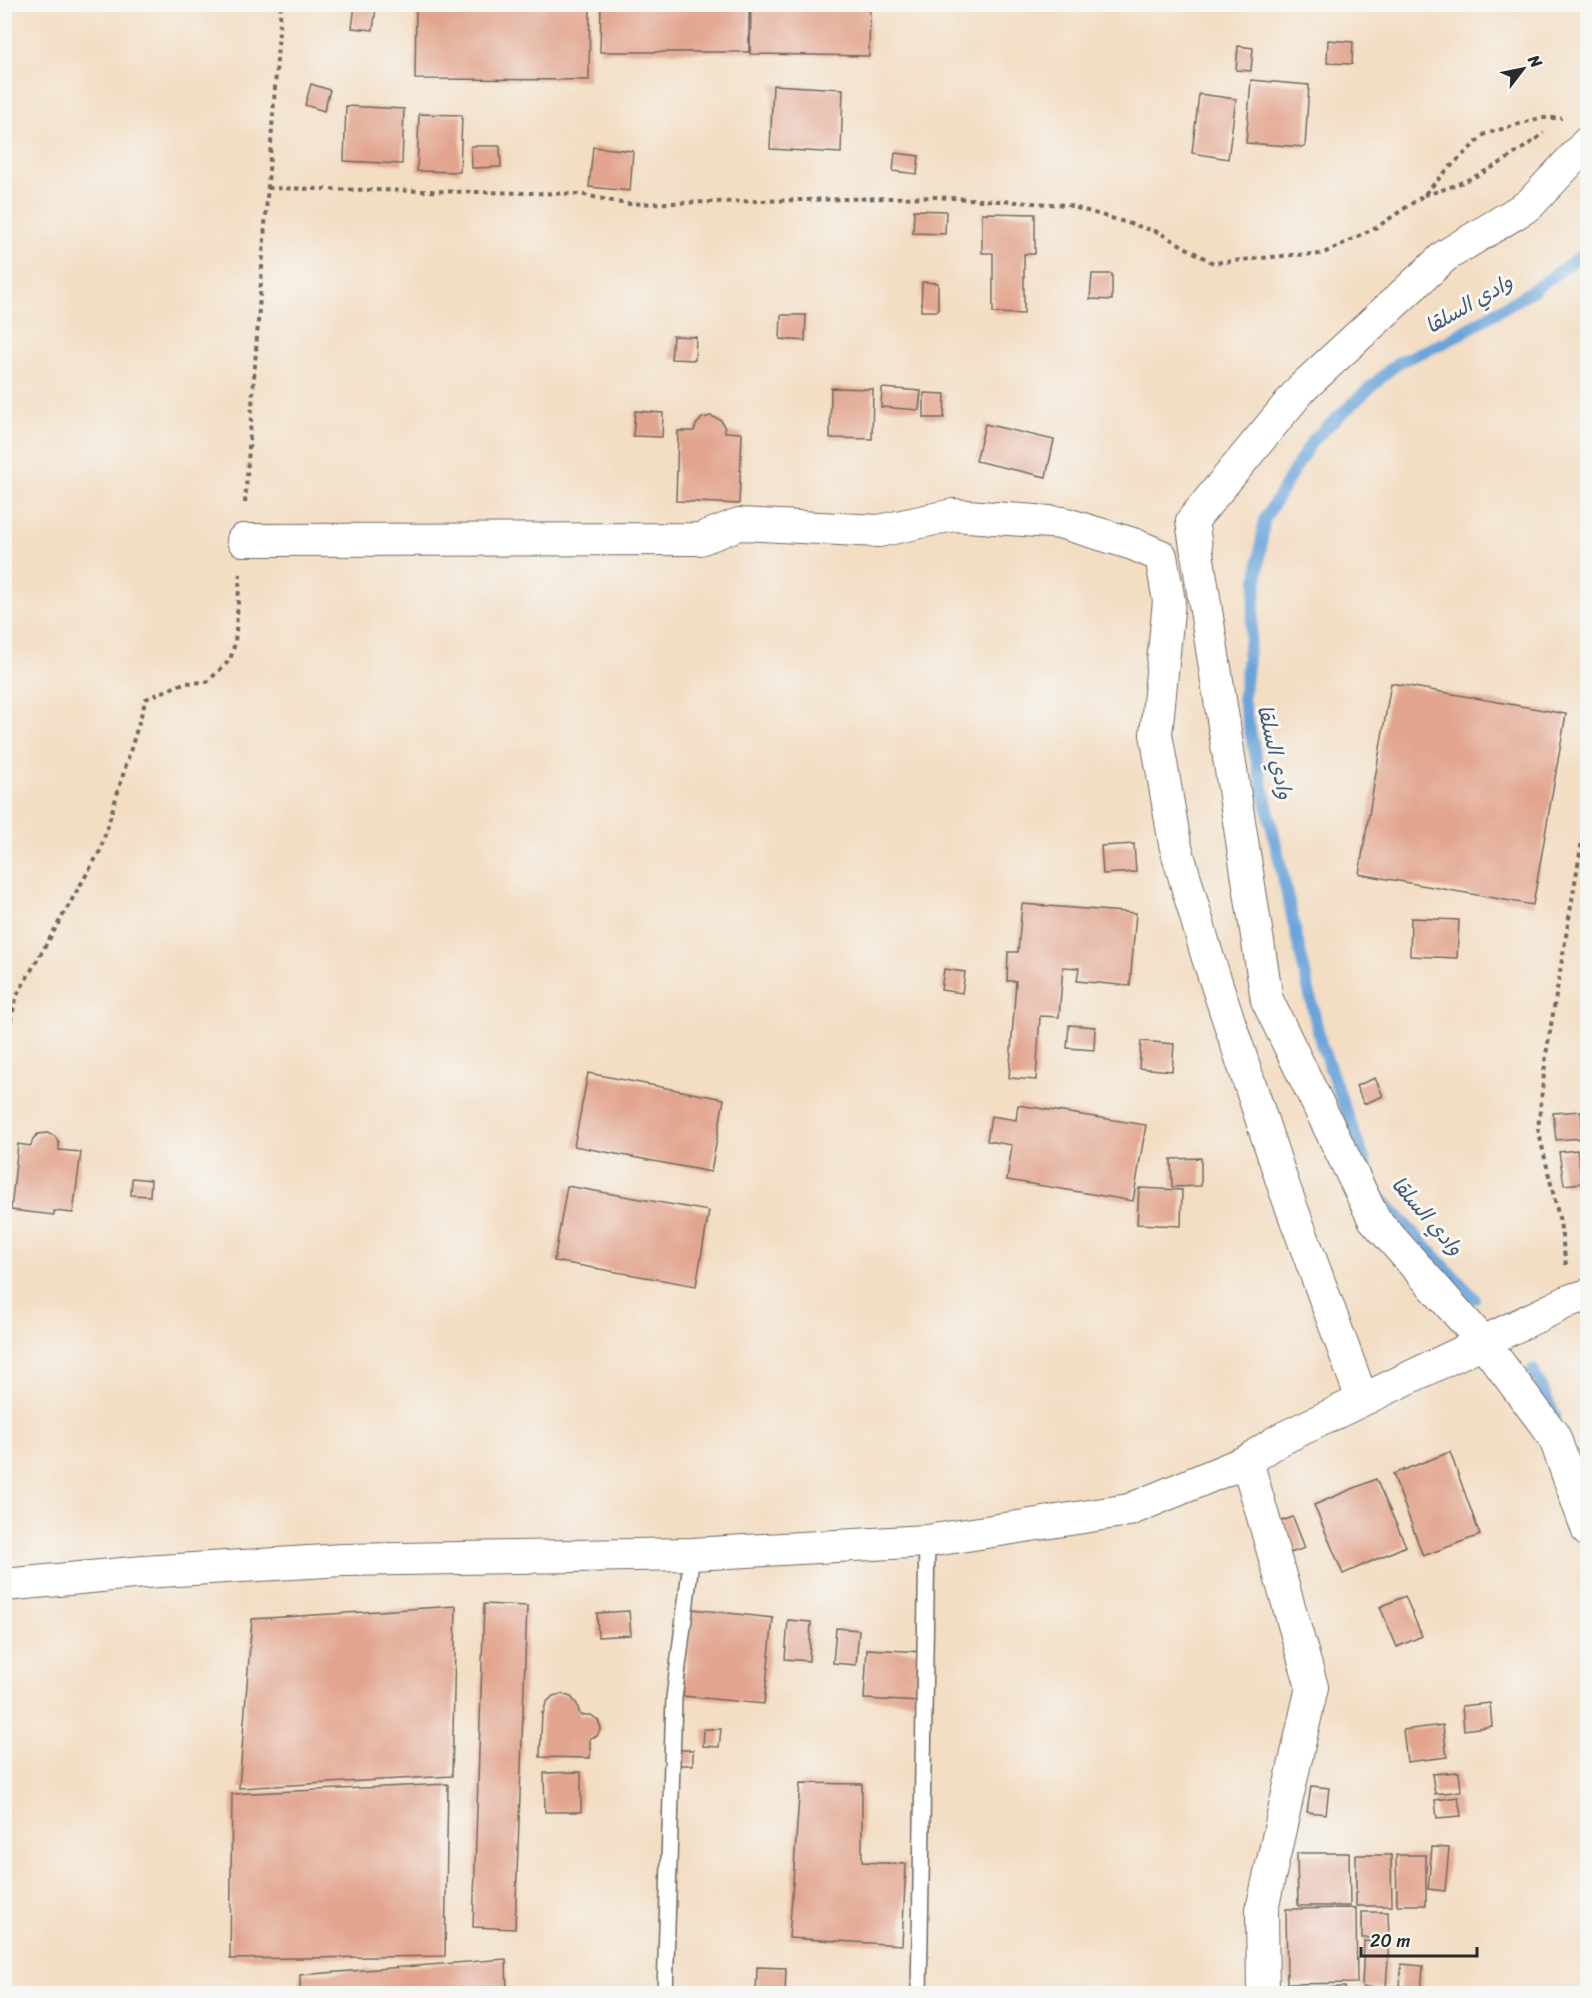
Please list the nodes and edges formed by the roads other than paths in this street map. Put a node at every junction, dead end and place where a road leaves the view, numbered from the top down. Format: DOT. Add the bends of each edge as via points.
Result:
graph roads {
  1 [pos="1580,129"];
  2 [pos="243,540"];
  3 [pos="1579,1298"];
  4 [pos="1484,1342"];
  5 [pos="1362,1399"];
  6 [pos="1246,1461"];
  7 [pos="1587,1531"];
  8 [pos="927,1541"];
  9 [pos="692,1554"];
  10 [pos="4,1585"];
  11 [pos="665,1994"];
  12 [pos="919,1994"];
  13 [pos="1263,1994"];
  1 -- 4 [label="street" via="1529,205 1444,256 1302,388 1192,520 1267,1000 1374,1219"];
  2 -- 5 [label="street" via="700,539 739,524 879,531 954,515 1063,522 1161,556 1169,601 1156,734 1174,844 1284,1187"];
  3 -- 4 [label="street"];
  4 -- 5 [label="street"];
  4 -- 7 [label="street" via="1554,1436"];
  5 -- 6 [label="street"];
  6 -- 8 [label="street" via="1129,1510"];
  6 -- 13 [label="street" via="1312,1687 1262,1909"];
  8 -- 9 [label="street"];
  8 -- 12 [label="lane"];
  9 -- 10 [label="street" via="343,1560"];
  9 -- 11 [label="lane" via="674,1698"];
}
